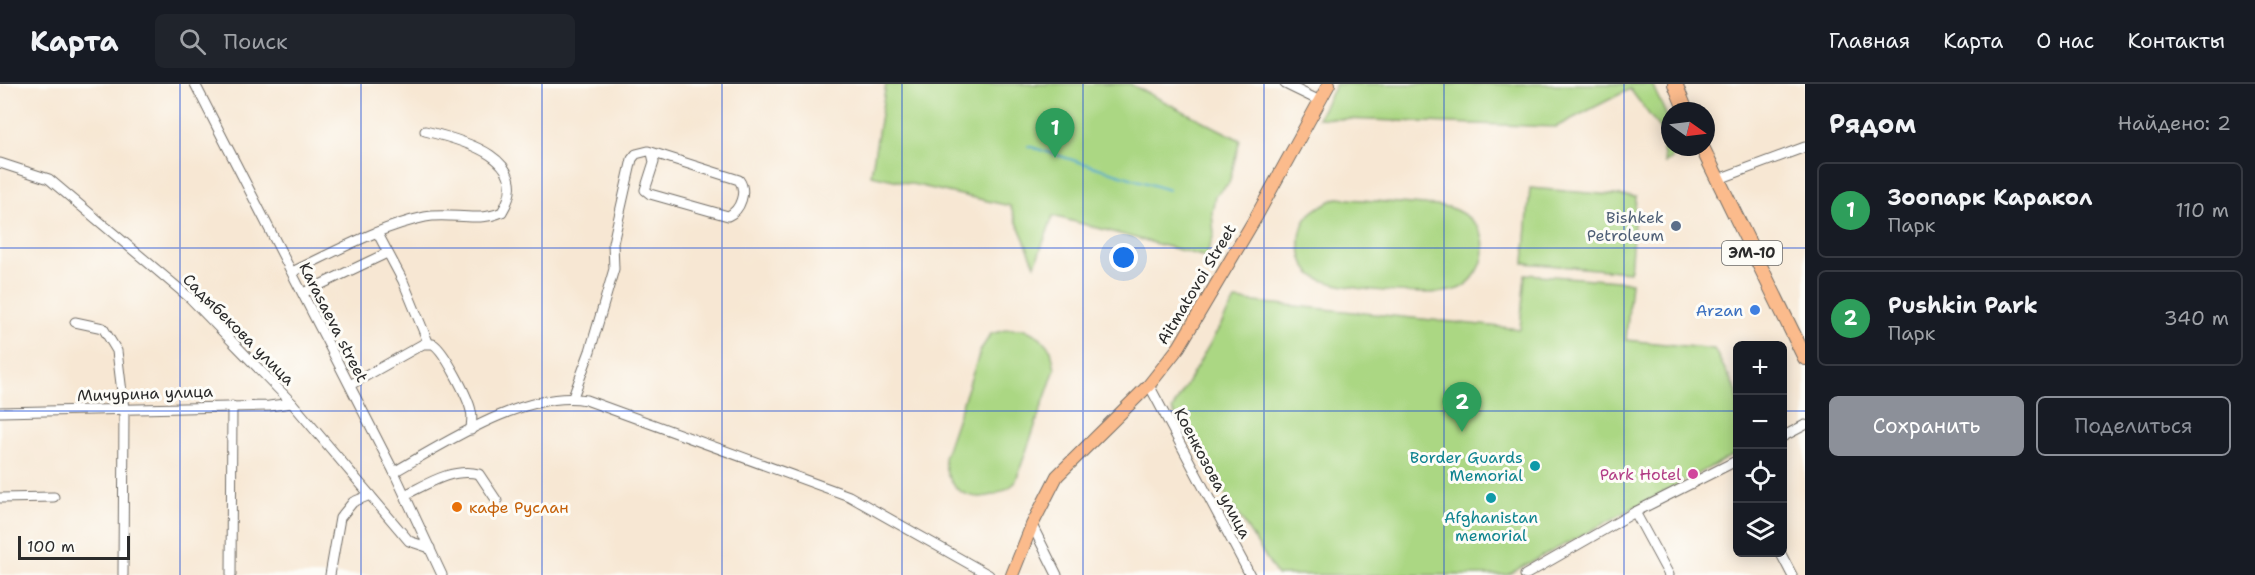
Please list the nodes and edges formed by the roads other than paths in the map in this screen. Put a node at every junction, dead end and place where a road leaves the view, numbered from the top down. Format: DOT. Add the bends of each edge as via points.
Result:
graph roads {
  1 [pos="195,84"];
  2 [pos="1285,84"];
  3 [pos="1329,84"];
  4 [pos="1675,84"];
  5 [pos="1320,101"];
  6 [pos="1682,102"];
  7 [pos="425,131"];
  8 [pos="1805,147"];
  9 [pos="652,153"];
  10 [pos="1706,156"];
  11 [pos="0,163"];
  12 [pos="1716,180"];
  13 [pos="377,232"];
  14 [pos="387,253"];
  15 [pos="292,272"];
  16 [pos="303,293"];
  17 [pos="75,321"];
  18 [pos="428,342"];
  19 [pos="1805,358"];
  20 [pos="350,385"];
  21 [pos="1149,385"];
  22 [pos="573,397"];
  23 [pos="292,403"];
  24 [pos="232,406"];
  25 [pos="124,409"];
  26 [pos="0,412"];
  27 [pos="1805,425"];
  28 [pos="471,430"];
  29 [pos="1787,434"];
  30 [pos="1733,462"];
  31 [pos="394,472"];
  32 [pos="370,495"];
  33 [pos="405,495"];
  34 [pos="54,497"];
  35 [pos="0,498"];
  36 [pos="497,501"];
  37 [pos="1635,512"];
  38 [pos="1032,525"];
  39 [pos="430,548"];
  40 [pos="1783,557"];
  41 [pos="1247,574"];
  42 [pos="123,575"];
  43 [pos="231,575"];
  44 [pos="330,575"];
  45 [pos="442,575"];
  46 [pos="989,575"];
  47 [pos="1012,575"];
  48 [pos="1057,575"];
  49 [pos="1525,575"];
  50 [pos="1669,575"];
  51 [pos="1792,575"];
  1 -- 15 [label="street, Karasaeva street"];
  2 -- 5 [label="street"];
  3 -- 5 [label="main road, Aitmatovoi Street"];
  4 -- 6 [label="highway"];
  5 -- 21 [label="main road, Aitmatovoi Street" via="1179,347"];
  7 -- 13 [label="street" via="497,157 505,165 510,182 508,201 502,212 494,216 429,216"];
  8 -- 12 [label="street"];
  9 -- 9 [label="street" via="654,162 645,190 650,194 728,216 737,209 743,190 739,180"];
  9 -- 22 [label="street" via="642,151 632,159 613,243 614,269"];
  10 -- 12 [label="highway, ЭМ-10"];
  11 -- 23 [label="street, Садыбекова улица" via="49,179 190,298"];
  12 -- 19 [label="highway, ЭМ-10"];
  13 -- 14 [label="street"];
  13 -- 15 [label="street"];
  14 -- 16 [label="street"];
  14 -- 18 [label="street"];
  15 -- 16 [label="street, Karasaeva street"];
  16 -- 20 [label="street, Karasaeva street"];
  17 -- 25 [label="street" via="103,328 117,351"];
  18 -- 20 [label="street"];
  18 -- 28 [label="street" via="441,351 468,402"];
  20 -- 31 [label="street, Karasaeva street"];
  21 -- 38 [label="main road, Aitmatovoi Street" via="1058,476"];
  21 -- 41 [label="street, Коенкозова улица"];
  22 -- 28 [label="street" via="528,404"];
  22 -- 46 [label="street" via="849,496"];
  23 -- 24 [label="street, Мичурина улица"];
  23 -- 32 [label="street, Садыбекова улица"];
  24 -- 25 [label="street, Мичурина улица"];
  24 -- 43 [label="street"];
  25 -- 26 [label="street, Мичурина улица"];
  25 -- 42 [label="street"];
  27 -- 29 [label="street"];
  28 -- 31 [label="street"];
  30 -- 37 [label="street"];
  31 -- 33 [label="street, Karasaeva street"];
  32 -- 39 [label="street, Садыбекова улица" via="409,541"];
  32 -- 44 [label="street" via="354,502 340,518"];
  33 -- 36 [label="street" via="441,477 471,472 479,474"];
  33 -- 39 [label="street, Karasaeva street"];
  34 -- 35 [label="street"];
  37 -- 49 [label="street"];
  37 -- 50 [label="street"];
  38 -- 47 [label="main road, Aitmatovoi Street"];
  38 -- 48 [label="street"];
  39 -- 45 [label="street, Karasaeva street"];
  40 -- 51 [label="street"];
}
